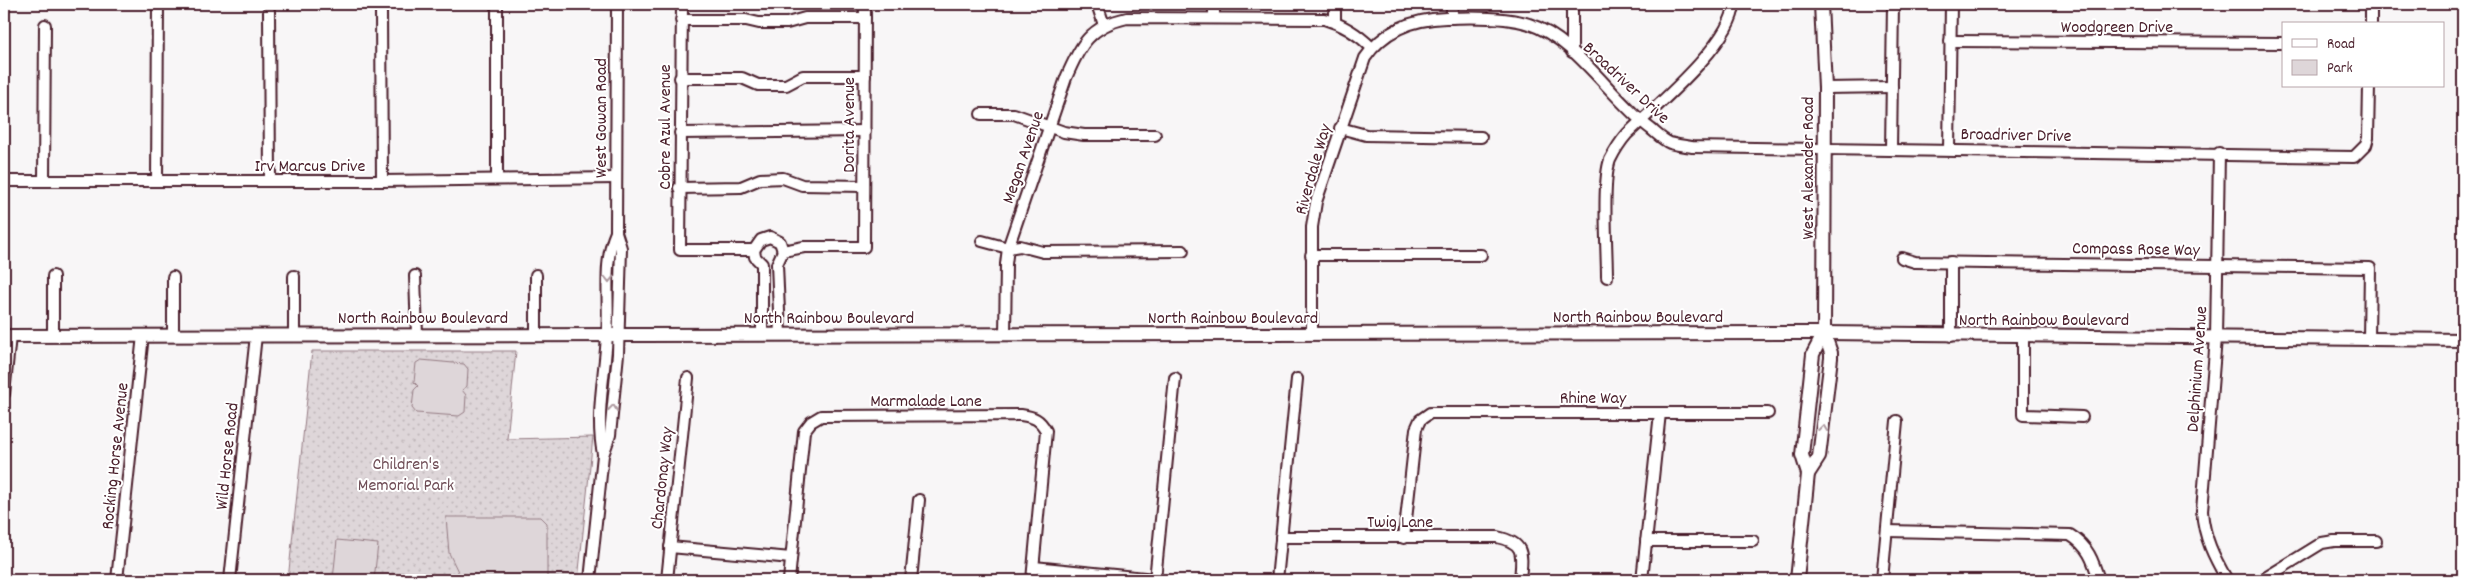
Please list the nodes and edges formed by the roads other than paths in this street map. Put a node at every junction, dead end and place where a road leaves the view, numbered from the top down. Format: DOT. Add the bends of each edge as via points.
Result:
graph roads {
  1 [pos="158,4"];
  2 [pos="497,4"];
  3 [pos="617,4"];
  4 [pos="682,4"];
  5 [pos="865,4"];
  6 [pos="1096,4"];
  7 [pos="1214,4"];
  8 [pos="1335,4"];
  9 [pos="1452,4"];
  10 [pos="1572,4"];
  11 [pos="1734,4"];
  12 [pos="1821,4"];
  13 [pos="1893,4"];
  14 [pos="1951,4"];
  15 [pos="2371,4"];
  16 [pos="269,11"];
  17 [pos="382,11"];
  18 [pos="865,18"];
  19 [pos="1214,18"];
  20 [pos="1452,18"];
  21 [pos="680,20"];
  22 [pos="1335,22"];
  23 [pos="2371,22"];
  24 [pos="44,25"];
  25 [pos="1104,25"];
  26 [pos="1950,41"];
  27 [pos="2282,43"];
  28 [pos="1372,48"];
  29 [pos="1572,52"];
  30 [pos="865,76"];
  31 [pos="680,78"];
  32 [pos="1825,88"];
  33 [pos="1892,88"];
  34 [pos="2369,88"];
  35 [pos="981,114"];
  36 [pos="1640,121"];
  37 [pos="1049,126"];
  38 [pos="1340,128"];
  39 [pos="865,131"];
  40 [pos="680,133"];
  41 [pos="1155,135"];
  42 [pos="1481,136"];
  43 [pos="1825,148"];
  44 [pos="1891,149"];
  45 [pos="1949,150"];
  46 [pos="2219,153"];
  47 [pos="497,178"];
  48 [pos="616,178"];
  49 [pos="44,181"];
  50 [pos="158,181"];
  51 [pos="270,181"];
  52 [pos="382,181"];
  53 [pos="4,182"];
  54 [pos="864,186"];
  55 [pos="679,188"];
  56 [pos="982,241"];
  57 [pos="1008,248"];
  58 [pos="754,250"];
  59 [pos="1183,251"];
  60 [pos="783,252"];
  61 [pos="1312,254"];
  62 [pos="1481,255"];
  63 [pos="1902,258"];
  64 [pos="1951,262"];
  65 [pos="2217,266"];
  66 [pos="536,275"];
  67 [pos="53,276"];
  68 [pos="294,276"];
  69 [pos="415,276"];
  70 [pos="173,277"];
  71 [pos="1607,277"];
  72 [pos="1824,333"];
  73 [pos="536,334"];
  74 [pos="614,334"];
  75 [pos="1312,334"];
  76 [pos="144,335"];
  77 [pos="173,335"];
  78 [pos="256,335"];
  79 [pos="294,335"];
  80 [pos="762,335"];
  81 [pos="780,335"];
  82 [pos="1005,335"];
  83 [pos="7,336"];
  84 [pos="53,336"];
  85 [pos="417,336"];
  86 [pos="1951,336"];
  87 [pos="2023,336"];
  88 [pos="2216,338"];
  89 [pos="2369,339"];
  90 [pos="2463,340"];
  91 [pos="688,378"];
  92 [pos="1175,378"];
  93 [pos="1297,379"];
  94 [pos="4,394"];
  95 [pos="1768,412"];
  96 [pos="1660,413"];
  97 [pos="2082,417"];
  98 [pos="1897,421"];
  99 [pos="1808,474"];
  100 [pos="919,500"];
  101 [pos="1887,531"];
  102 [pos="1281,537"];
  103 [pos="1404,538"];
  104 [pos="1753,541"];
  105 [pos="2376,541"];
  106 [pos="1646,542"];
  107 [pos="670,547"];
  108 [pos="791,558"];
  109 [pos="1034,566"];
  110 [pos="1155,579"];
  111 [pos="117,580"];
  112 [pos="230,580"];
  113 [pos="590,580"];
  114 [pos="667,580"];
  115 [pos="788,580"];
  116 [pos="911,580"];
  117 [pos="1032,580"];
  118 [pos="1277,580"];
  119 [pos="1520,580"];
  120 [pos="1642,580"];
  121 [pos="1797,580"];
  122 [pos="1882,580"];
  123 [pos="2099,580"];
  124 [pos="2227,580"];
  125 [pos="2262,580"];
  1 -- 50 [label="street"];
  2 -- 47 [label="street"];
  3 -- 48 [label="street, West Gowan Road"];
  4 -- 21 [label="street, Cobre Azul Avenue"];
  5 -- 18 [label="street, Dorita Avenue"];
  6 -- 25 [label="street"];
  7 -- 19 [label="street"];
  8 -- 22 [label="street"];
  9 -- 20 [label="street"];
  10 -- 29 [label="street"];
  11 -- 36 [label="street" via="1728,28 1708,54"];
  12 -- 32 [label="main road, West Alexander Road"];
  13 -- 33 [label="street"];
  14 -- 26 [label="street"];
  15 -- 23 [label="street"];
  16 -- 51 [label="street"];
  17 -- 52 [label="street"];
  18 -- 21 [label="street" via="806,18 787,23"];
  18 -- 30 [label="street, Dorita Avenue"];
  19 -- 22 [label="street" via="1324,19"];
  19 -- 25 [label="street" via="1127,18"];
  20 -- 28 [label="street, Broadriver Drive" via="1424,18 1398,27"];
  20 -- 29 [label="street, Broadriver Drive" via="1529,23"];
  21 -- 31 [label="street, Cobre Azul Avenue"];
  22 -- 28 [label="street"];
  24 -- 49 [label="street"];
  25 -- 37 [label="street, Megan Avenue" via="1076,53"];
  26 -- 27 [label="street, Woodgreen Drive"];
  26 -- 45 [label="street"];
  28 -- 38 [label="street, Riverdale Way" via="1365,58"];
  29 -- 36 [label="street, Broadriver Drive"];
  30 -- 31 [label="street" via="803,76 786,85 758,86 742,78"];
  30 -- 39 [label="street, Dorita Avenue"];
  31 -- 40 [label="street, Cobre Azul Avenue"];
  32 -- 33 [label="street"];
  32 -- 43 [label="main road, West Alexander Road"];
  33 -- 44 [label="street"];
  34 -- 46 [label="street, Broadriver Drive" via="2368,138 2366,145 2354,157"];
  35 -- 37 [label="street" via="1014,114"];
  36 -- 43 [label="street, Broadriver Drive" via="1668,142 1692,147"];
  36 -- 71 [label="street" via="1618,145 1610,162 1607,180"];
  37 -- 41 [label="street" via="1084,135"];
  37 -- 57 [label="street, Megan Avenue"];
  38 -- 42 [label="street" via="1366,135"];
  38 -- 61 [label="street, Riverdale Way" via="1316,202"];
  39 -- 40 [label="street"];
  39 -- 54 [label="street, Dorita Avenue"];
  40 -- 55 [label="street, Cobre Azul Avenue"];
  43 -- 44 [label="street, Broadriver Drive"];
  43 -- 72 [label="main road, West Alexander Road"];
  44 -- 45 [label="street, Broadriver Drive"];
  45 -- 46 [label="street, Broadriver Drive"];
  46 -- 65 [label="street, Delphinium Avenue"];
  47 -- 48 [label="street, Irv Marcus Drive"];
  47 -- 52 [label="street, Irv Marcus Drive"];
  48 -- 74 [label="street, West Gowan Road" via="616,232 621,248"];
  49 -- 50 [label="street, Irv Marcus Drive"];
  49 -- 53 [label="street, Irv Marcus Drive"];
  50 -- 51 [label="street, Irv Marcus Drive"];
  51 -- 52 [label="street, Irv Marcus Drive"];
  54 -- 55 [label="street" via="802,185 784,178 768,178 742,188"];
  54 -- 60 [label="street, Dorita Avenue" via="864,247 804,247"];
  55 -- 58 [label="street, Cobre Azul Avenue" via="680,250"];
  56 -- 57 [label="street"];
  57 -- 59 [label="street" via="1020,246 1043,252"];
  57 -- 82 [label="street, Megan Avenue"];
  58 -- 60 [label="street" via="761,240 770,237 780,242"];
  58 -- 80 [label="street" via="762,264"];
  60 -- 81 [label="street" via="777,264"];
  61 -- 62 [label="street"];
  61 -- 75 [label="street, Riverdale Way"];
  63 -- 64 [label="street, Compass Rose Way" via="1914,262"];
  64 -- 65 [label="street, Compass Rose Way"];
  64 -- 86 [label="street"];
  65 -- 88 [label="street, Delphinium Avenue"];
  65 -- 89 [label="street, Compass Rose Way" via="2370,268"];
  66 -- 73 [label="street"];
  67 -- 84 [label="street"];
  68 -- 79 [label="street"];
  69 -- 85 [label="street"];
  70 -- 77 [label="street"];
  72 -- 75 [label="main road, North Rainbow Boulevard"];
  72 -- 86 [label="main road, North Rainbow Boulevard"];
  72 -- 99 [label="main road, West Alexander Road" via="1813,354 1802,455"];
  99 -- 72 [label="main road, West Alexander Road, one-way" via="1819,457 1831,358"];
  73 -- 74 [label="main road, North Rainbow Boulevard"];
  73 -- 85 [label="main road, North Rainbow Boulevard"];
  74 -- 80 [label="main road, North Rainbow Boulevard"];
  74 -- 113 [label="street, West Gowan Road" via="610,435 603,455"];
  75 -- 82 [label="main road, North Rainbow Boulevard"];
  76 -- 77 [label="main road, North Rainbow Boulevard"];
  76 -- 84 [label="main road, North Rainbow Boulevard"];
  76 -- 111 [label="street, Rocking Horse Avenue"];
  77 -- 78 [label="main road, North Rainbow Boulevard"];
  78 -- 79 [label="main road, North Rainbow Boulevard"];
  78 -- 112 [label="street, Wild Horse Road"];
  79 -- 85 [label="main road, North Rainbow Boulevard"];
  80 -- 81 [label="main road, North Rainbow Boulevard"];
  81 -- 82 [label="main road, North Rainbow Boulevard"];
  83 -- 84 [label="main road, North Rainbow Boulevard"];
  83 -- 94 [label="street"];
  86 -- 87 [label="main road, North Rainbow Boulevard"];
  87 -- 88 [label="main road, North Rainbow Boulevard"];
  87 -- 97 [label="street" via="2023,415"];
  88 -- 89 [label="main road, North Rainbow Boulevard"];
  88 -- 124 [label="street, Delphinium Avenue" via="2202,511 2210,549"];
  89 -- 90 [label="main road, North Rainbow Boulevard"];
  91 -- 107 [label="street, Chardonay Way"];
  92 -- 110 [label="street"];
  93 -- 102 [label="street"];
  95 -- 96 [label="street, Rhine Way"];
  96 -- 103 [label="street, Rhine Way" via="1430,413 1420,420 1416,429"];
  96 -- 106 [label="street"];
  98 -- 101 [label="street"];
  99 -- 121 [label="main road, West Alexander Road"];
  100 -- 116 [label="street"];
  101 -- 122 [label="street"];
  101 -- 123 [label="street" via="2070,535 2082,542"];
  102 -- 103 [label="street, Twig Lane"];
  102 -- 118 [label="street"];
  103 -- 119 [label="street, Twig Lane" via="1509,539 1517,544 1522,554"];
  104 -- 106 [label="street"];
  105 -- 125 [label="street" via="2334,540 2322,543"];
  106 -- 120 [label="street"];
  107 -- 108 [label="street"];
  107 -- 114 [label="street, Chardonay Way"];
  108 -- 109 [label="street, Marmalade Lane" via="804,431 810,422 821,416 1021,415 1042,422 1046,431"];
  108 -- 115 [label="street"];
  109 -- 110 [label="street"];
  109 -- 117 [label="street"];
}
